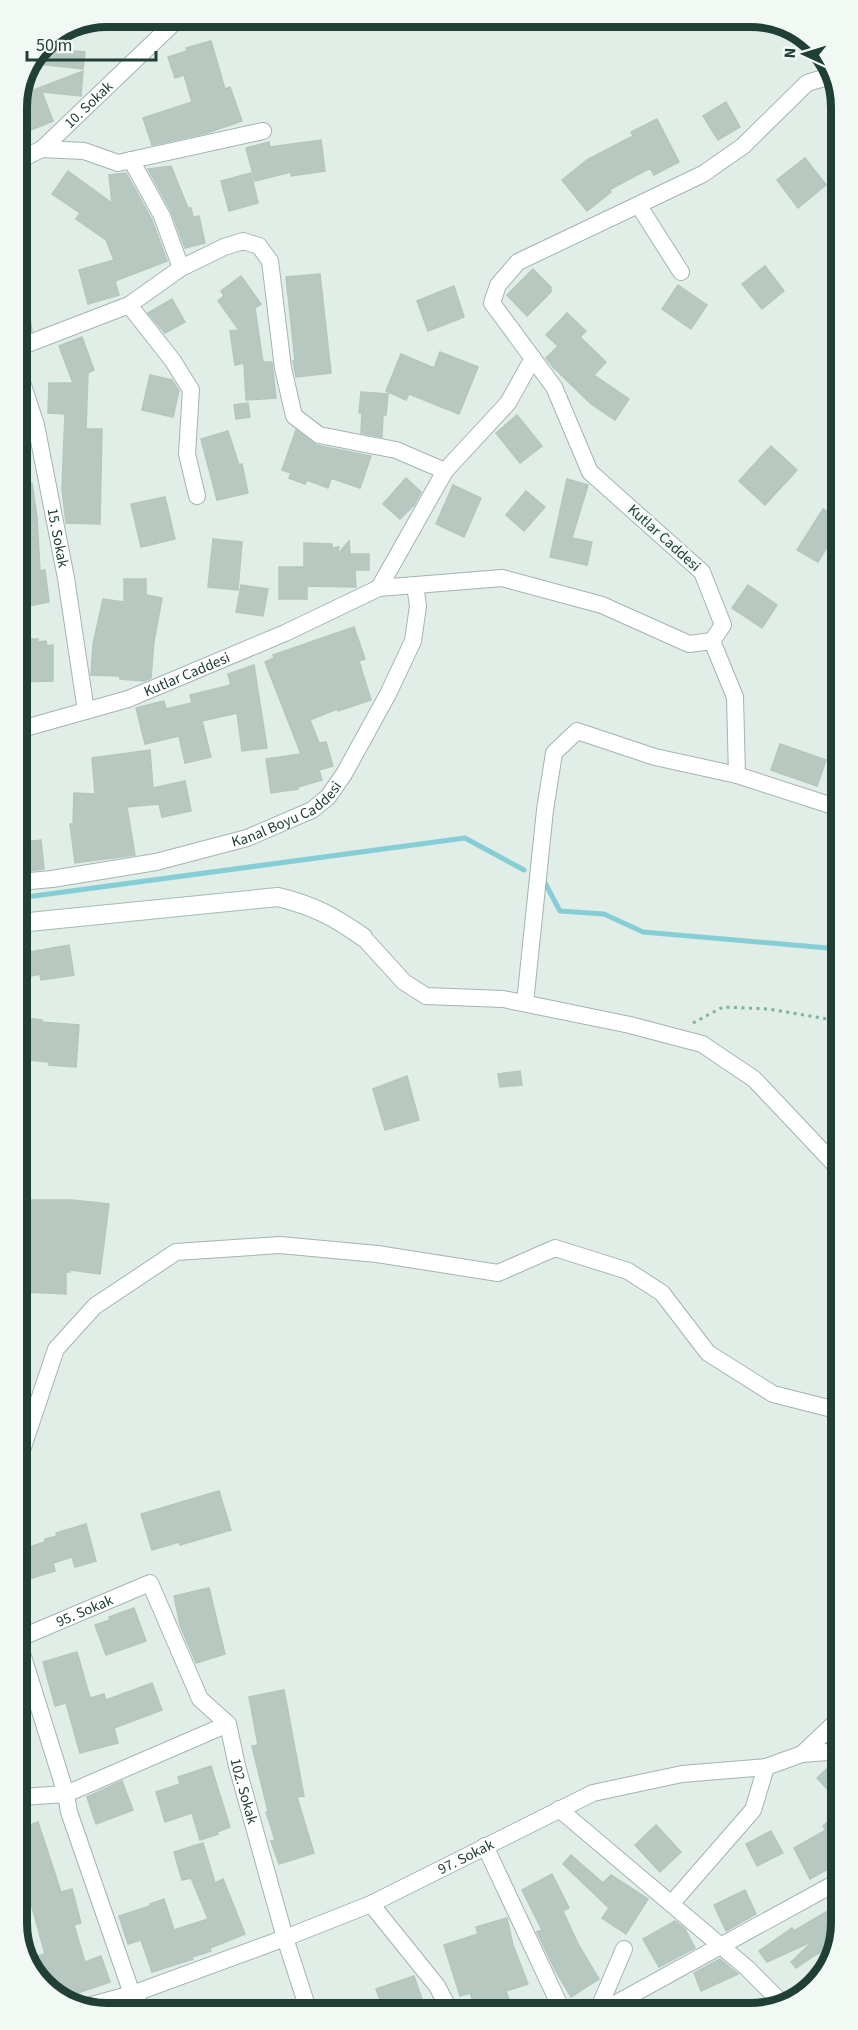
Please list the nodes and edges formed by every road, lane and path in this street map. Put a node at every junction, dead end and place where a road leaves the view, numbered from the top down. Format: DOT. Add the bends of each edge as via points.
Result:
graph roads {
  1 [pos="169,27"];
  2 [pos="825,77"];
  3 [pos="263,131"];
  4 [pos="42,149"];
  5 [pos="27,156"];
  6 [pos="131,160"];
  7 [pos="639,206"];
  8 [pos="181,268"];
  9 [pos="681,272"];
  10 [pos="129,305"];
  11 [pos="27,344"];
  12 [pos="533,358"];
  13 [pos="27,398"];
  14 [pos="446,471"];
  15 [pos="197,496"];
  16 [pos="396,558"];
  17 [pos="406,585"];
  18 [pos="379,588"];
  19 [pos="712,641"];
  20 [pos="86,711"];
  21 [pos="27,727"];
  22 [pos="737,775"];
  23 [pos="831,805"];
  24 [pos="27,881"];
  25 [pos="27,922"];
  26 [pos="363,937"];
  27 [pos="525,1003"];
  28 [pos="831,1020"];
  29 [pos="689,1026"];
  30 [pos="831,1160"];
  31 [pos="831,1409"];
  32 [pos="27,1435"];
  33 [pos="27,1635"];
  34 [pos="27,1669"];
  35 [pos="228,1724"];
  36 [pos="831,1726"];
  37 [pos="831,1752"];
  38 [pos="802,1754"];
  39 [pos="766,1767"];
  40 [pos="66,1794"];
  41 [pos="27,1797"];
  42 [pos="559,1809"];
  43 [pos="484,1846"];
  44 [pos="831,1885"];
  45 [pos="672,1903"];
  46 [pos="371,1904"];
  47 [pos="285,1938"];
  48 [pos="720,1946"];
  49 [pos="624,1949"];
  50 [pos="134,1994"];
  51 [pos="777,1998"];
  52 [pos="101,2003"];
  53 [pos="138,2003"];
  54 [pos="306,2003"];
  55 [pos="446,2003"];
  56 [pos="559,2003"];
  57 [pos="601,2003"];
  58 [pos="617,2003"];
  1 -- 4 [label="street, 10. Sokak"];
  2 -- 7 [label="street, Kutlar Caddesi" via="807,82 743,146 703,174"];
  3 -- 6 [label="street"];
  4 -- 5 [label="street, 10. Sokak"];
  4 -- 6 [label="street" via="84,151 118,163"];
  6 -- 8 [label="street" via="162,216"];
  7 -- 9 [label="street"];
  7 -- 12 [label="street, Kutlar Caddesi" via="518,262 498,285 492,303"];
  8 -- 10 [label="street"];
  8 -- 14 [label="street" via="243,241 259,246 270,261 283,368 294,416 319,435 396,450"];
  10 -- 11 [label="street"];
  10 -- 15 [label="street" via="191,390 187,454"];
  12 -- 14 [label="street" via="508,402"];
  12 -- 19 [label="street, Kutlar Caddesi" via="554,387 590,472 702,572 723,625"];
  13 -- 20 [label="street, 15. Sokak" via="62,554"];
  14 -- 16 [label="street"];
  16 -- 17 [label="street, Kanal Boyu Caddesi"];
  16 -- 18 [label="street"];
  17 -- 18 [label="street, Kutlar Caddesi"];
  17 -- 19 [label="street, Kutlar Caddesi" via="502,578 602,605 689,644"];
  17 -- 24 [label="street, Kanal Boyu Caddesi" via="418,606 413,641 344,774 328,797 312,810 247,838 156,862"];
  18 -- 20 [label="street, Kutlar Caddesi" via="285,633 128,699"];
  19 -- 22 [label="street" via="735,697"];
  20 -- 21 [label="street, Kutlar Caddesi"];
  22 -- 23 [label="street"];
  22 -- 27 [label="street" via="655,757 577,731 554,753"];
  25 -- 26 [label="street" via="278,897 305,903"];
  26 -- 27 [label="street" via="404,982 426,996"];
  27 -- 30 [label="street" via="702,1044 754,1078"];
  28 -- 29 [label="path" via="768,1009 723,1007"];
  31 -- 32 [label="street" via="774,1394 708,1353 662,1293 628,1271 555,1248 498,1273 377,1254 280,1245 176,1252 95,1306 56,1349"];
  33 -- 35 [label="street, 95. Sokak" via="150,1583 200,1699"];
  34 -- 40 [label="street"];
  35 -- 40 [label="street"];
  35 -- 47 [label="street, 102. Sokak"];
  36 -- 38 [label="street, 97. Sokak"];
  37 -- 38 [label="street"];
  38 -- 39 [label="street, 97. Sokak"];
  39 -- 42 [label="street, 97. Sokak" via="682,1774 593,1793"];
  39 -- 45 [label="street" via="753,1810"];
  40 -- 41 [label="street"];
  40 -- 50 [label="street"];
  42 -- 43 [label="street, 97. Sokak"];
  42 -- 45 [label="street"];
  43 -- 46 [label="street, 97. Sokak"];
  43 -- 56 [label="street"];
  44 -- 48 [label="street"];
  45 -- 48 [label="street"];
  46 -- 47 [label="street, 97. Sokak"];
  46 -- 55 [label="street" via="437,1986"];
  47 -- 50 [label="street, 97. Sokak"];
  47 -- 54 [label="street, 102. Sokak"];
  48 -- 51 [label="street"];
  48 -- 58 [label="street"];
  49 -- 57 [label="street"];
  50 -- 52 [label="street, 97. Sokak"];
  50 -- 53 [label="street"];
}
